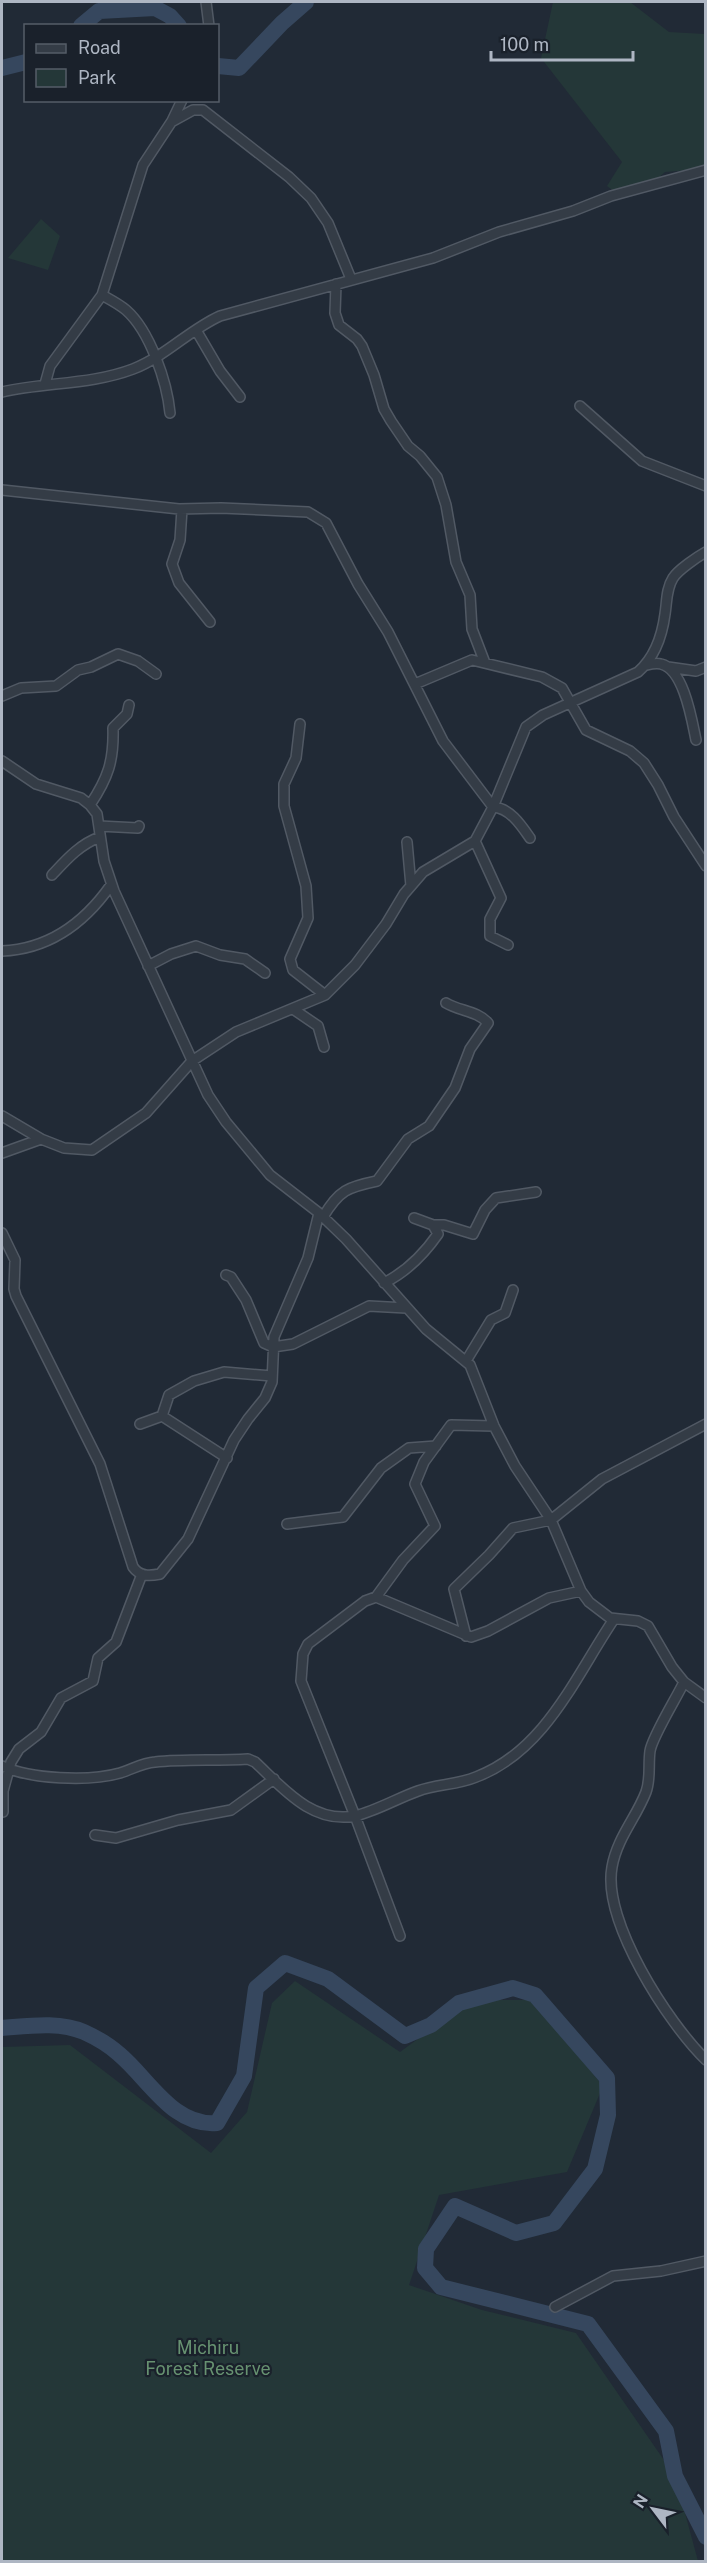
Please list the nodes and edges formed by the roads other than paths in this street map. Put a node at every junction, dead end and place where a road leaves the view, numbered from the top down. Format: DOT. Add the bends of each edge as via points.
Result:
graph roads {
  1 [pos="206,2"];
  2 [pos="209,24"];
  3 [pos="181,102"];
  4 [pos="172,121"];
  5 [pos="705,170"];
  6 [pos="351,279"];
  7 [pos="336,284"];
  8 [pos="102,295"];
  9 [pos="196,330"];
  10 [pos="157,358"];
  11 [pos="45,384"];
  12 [pos="2,392"];
  13 [pos="240,397"];
  14 [pos="580,406"];
  15 [pos="170,413"];
  16 [pos="705,486"];
  17 [pos="2,490"];
  18 [pos="182,509"];
  19 [pos="705,552"];
  20 [pos="210,622"];
  21 [pos="485,663"];
  22 [pos="647,664"];
  23 [pos="668,667"];
  24 [pos="705,667"];
  25 [pos="156,674"];
  26 [pos="415,684"];
  27 [pos="2,696"];
  28 [pos="572,702"];
  29 [pos="129,705"];
  30 [pos="300,724"];
  31 [pos="696,740"];
  32 [pos="2,761"];
  33 [pos="90,805"];
  34 [pos="493,807"];
  35 [pos="99,826"];
  36 [pos="139,826"];
  37 [pos="100,837"];
  38 [pos="530,838"];
  39 [pos="406,842"];
  40 [pos="475,842"];
  41 [pos="705,866"];
  42 [pos="52,876"];
  43 [pos="111,885"];
  44 [pos="411,886"];
  45 [pos="508,945"];
  46 [pos="2,951"];
  47 [pos="148,966"];
  48 [pos="265,973"];
  49 [pos="325,995"];
  50 [pos="446,1003"];
  51 [pos="293,1009"];
  52 [pos="324,1047"];
  53 [pos="192,1061"];
  54 [pos="2,1116"];
  55 [pos="41,1138"];
  56 [pos="2,1153"];
  57 [pos="536,1192"];
  58 [pos="322,1215"];
  59 [pos="414,1218"];
  60 [pos="433,1225"];
  61 [pos="2,1233"];
  62 [pos="226,1275"];
  63 [pos="384,1283"];
  64 [pos="513,1290"];
  65 [pos="406,1308"];
  66 [pos="273,1347"];
  67 [pos="466,1360"];
  68 [pos="272,1376"];
  69 [pos="162,1416"];
  70 [pos="140,1424"];
  71 [pos="705,1424"];
  72 [pos="494,1426"];
  73 [pos="436,1446"];
  74 [pos="226,1458"];
  75 [pos="551,1520"];
  76 [pos="287,1524"];
  77 [pos="141,1574"];
  78 [pos="581,1591"];
  79 [pos="376,1597"];
  80 [pos="614,1619"];
  81 [pos="466,1636"];
  82 [pos="684,1682"];
  83 [pos="705,1698"];
  84 [pos="5,1767"];
  85 [pos="274,1779"];
  86 [pos="3,1812"];
  87 [pos="356,1816"];
  88 [pos="95,1835"];
  89 [pos="400,1936"];
  90 [pos="705,2060"];
  91 [pos="705,2261"];
  92 [pos="555,2307"];
  1 -- 2 [label="street"];
  3 -- 4 [label="street"];
  4 -- 6 [label="street" via="194,110 203,110 289,177 321,211"];
  4 -- 8 [label="street" via="143,165"];
  5 -- 6 [label="street" via="499,232 433,258"];
  6 -- 7 [label="street"];
  7 -- 9 [label="street" via="220,316"];
  7 -- 21 [label="street" via="335,313 339,325 362,346 391,421 437,477 456,562 471,595 472,629"];
  8 -- 10 [label="street" via="128,312"];
  8 -- 11 [label="street" via="50,366"];
  9 -- 10 [label="street"];
  9 -- 13 [label="street"];
  10 -- 11 [label="street" via="109,377"];
  10 -- 15 [label="street"];
  11 -- 12 [label="street"];
  14 -- 16 [label="street" via="642,461"];
  17 -- 18 [label="street"];
  18 -- 20 [label="street" via="180,540 172,564 179,583"];
  18 -- 26 [label="street" via="272,510 318,516 326,523"];
  19 -- 22 [label="street" via="672,580 660,638"];
  21 -- 26 [label="street" via="471,660"];
  21 -- 28 [label="street" via="542,677 562,688"];
  22 -- 23 [label="street"];
  22 -- 28 [label="street" via="638,672"];
  23 -- 24 [label="street" via="696,671"];
  23 -- 31 [label="street" via="678,678 686,698"];
  25 -- 27 [label="street" via="138,661 118,654 78,670 56,686 21,688"];
  26 -- 34 [label="street" via="443,741"];
  28 -- 34 [label="street" via="526,727"];
  28 -- 41 [label="street" via="586,730 630,751 644,764"];
  29 -- 33 [label="street" via="127,714 113,728 111,766"];
  30 -- 49 [label="street" via="296,758 284,784 284,806 306,886 308,918 290,959 293,970"];
  32 -- 33 [label="street" via="36,784 81,798"];
  33 -- 35 [label="street"];
  34 -- 38 [label="street" via="502,808 513,817"];
  34 -- 40 [label="street"];
  35 -- 36 [label="street"];
  35 -- 37 [label="street"];
  37 -- 42 [label="street" via="75,851"];
  37 -- 43 [label="street"];
  39 -- 44 [label="street"];
  40 -- 44 [label="street" via="423,872"];
  40 -- 45 [label="street" via="501,898 490,920 490,936"];
  43 -- 46 [label="street" via="97,905 66,932 22,951"];
  43 -- 47 [label="street"];
  44 -- 49 [label="street" via="355,965"];
  47 -- 48 [label="street" via="196,946 245,959"];
  47 -- 53 [label="street"];
  49 -- 51 [label="street"];
  50 -- 58 [label="street" via="483,1017 488,1023 470,1048 455,1088 429,1126 408,1139 377,1181 349,1187"];
  51 -- 52 [label="street" via="318,1026"];
  51 -- 53 [label="street" via="236,1032"];
  53 -- 55 [label="street" via="146,1113 92,1149 64,1148"];
  53 -- 58 [label="street" via="226,1122 270,1175"];
  54 -- 55 [label="street"];
  55 -- 56 [label="street"];
  57 -- 60 [label="street" via="496,1198 473,1234"];
  58 -- 63 [label="street"];
  58 -- 66 [label="street"];
  59 -- 60 [label="street"];
  60 -- 63 [label="street" via="438,1234 425,1252"];
  61 -- 77 [label="street" via="15,1260 16,1296 100,1464 133,1567"];
  62 -- 66 [label="street" via="246,1300 264,1343"];
  63 -- 65 [label="street"];
  64 -- 67 [label="street" via="505,1313 491,1320"];
  65 -- 66 [label="street" via="369,1306 293,1344"];
  65 -- 67 [label="street"];
  66 -- 68 [label="street"];
  67 -- 72 [label="street" via="474,1370"];
  68 -- 69 [label="street" via="224,1372 194,1381 169,1395"];
  68 -- 74 [label="street" via="265,1398"];
  69 -- 70 [label="street"];
  69 -- 74 [label="street"];
  71 -- 75 [label="street" via="602,1479"];
  72 -- 73 [label="street" via="451,1425"];
  72 -- 75 [label="street"];
  73 -- 76 [label="street" via="409,1448 381,1468 343,1517"];
  73 -- 79 [label="street" via="415,1484 435,1526"];
  74 -- 77 [label="street" via="188,1539 160,1574"];
  75 -- 78 [label="street"];
  75 -- 81 [label="street" via="513,1528 454,1589"];
  77 -- 84 [label="street" via="116,1642 98,1658 93,1681 61,1698 41,1732 19,1749"];
  78 -- 80 [label="street" via="597,1610"];
  78 -- 81 [label="street" via="549,1598 488,1631"];
  79 -- 81 [label="street"];
  79 -- 87 [label="street" via="308,1644 301,1664 302,1681"];
  80 -- 82 [label="street" via="648,1626"];
  80 -- 87 [label="street" via="561,1703 515,1756 478,1777 422,1790"];
  82 -- 83 [label="street"];
  82 -- 90 [label="street" via="650,1750 646,1793 617,1847 612,1889 620,1922 646,1981 689,2044"];
  84 -- 85 [label="street" via="54,1778 75,1778 118,1773 158,1762 248,1759"];
  84 -- 86 [label="street"];
  85 -- 87 [label="street" via="315,1812 334,1817"];
  85 -- 88 [label="street" via="231,1810 116,1838"];
  87 -- 89 [label="street"];
  91 -- 92 [label="street" via="613,2276"];
}
